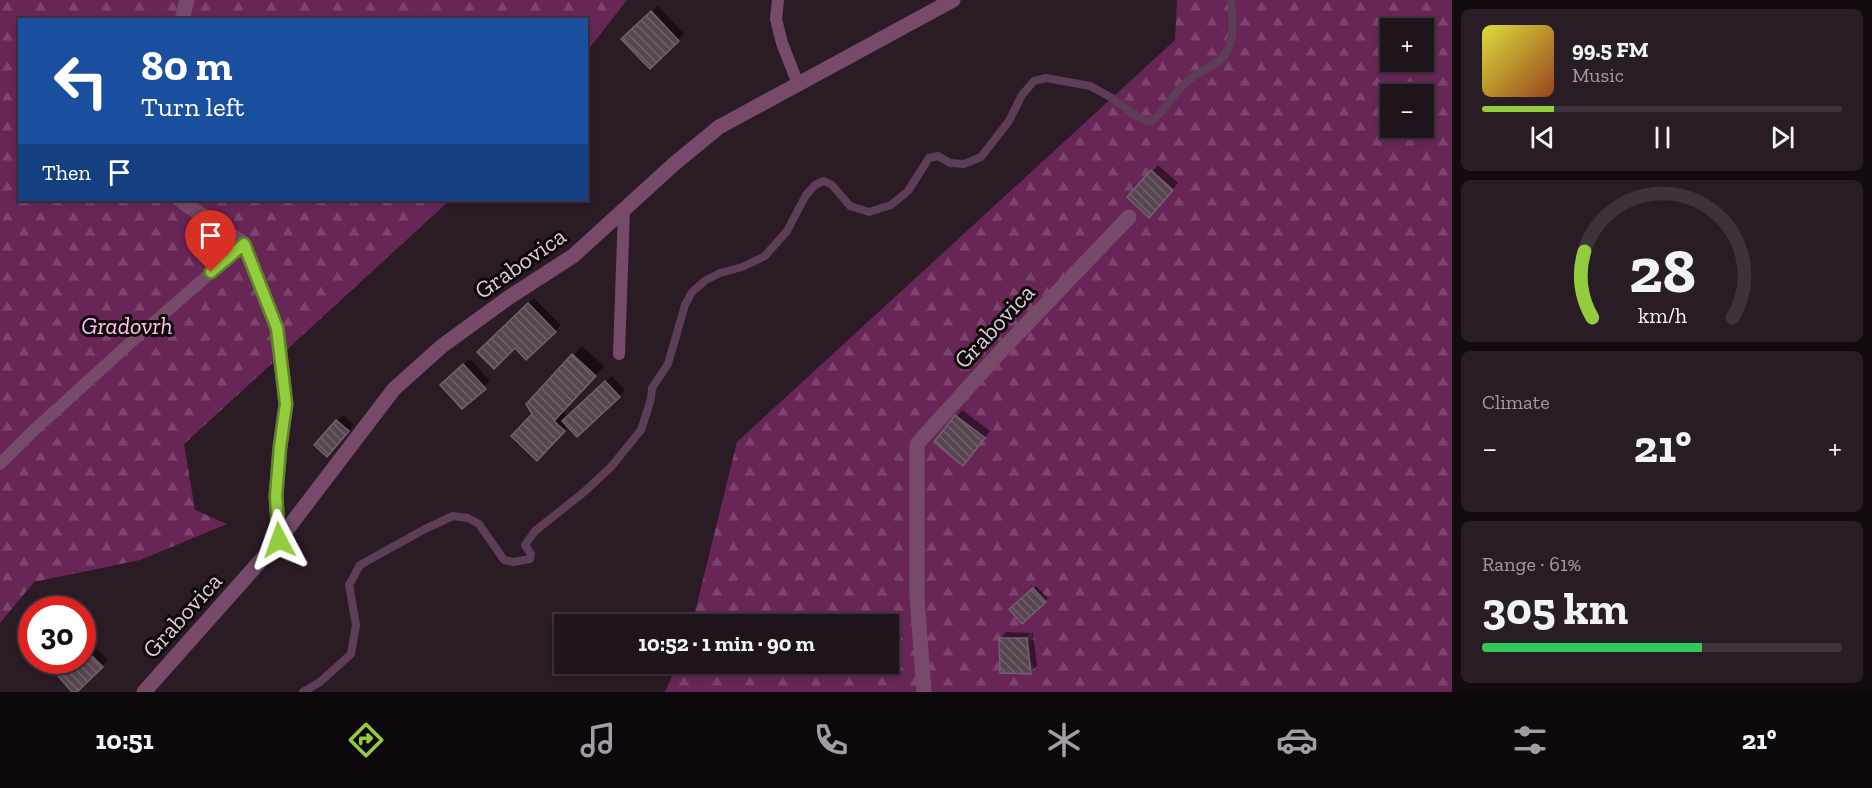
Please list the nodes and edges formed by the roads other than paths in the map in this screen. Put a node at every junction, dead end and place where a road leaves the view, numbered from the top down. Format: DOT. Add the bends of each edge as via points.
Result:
graph roads {
  1 [pos="187,0"];
  2 [pos="778,0"];
  3 [pos="953,0"];
  4 [pos="182,18"];
  5 [pos="798,84"];
  6 [pos="181,201"];
  7 [pos="624,210"];
  8 [pos="1129,217"];
  9 [pos="244,244"];
  10 [pos="619,354"];
  11 [pos="0,465"];
  12 [pos="279,540"];
  13 [pos="144,692"];
  14 [pos="924,692"];
  1 -- 4 [label="street"];
  2 -- 5 [label="lane" via="776,19"];
  3 -- 5 [label="street, Grabovica"];
  5 -- 7 [label="street, Grabovica" via="719,127"];
  6 -- 9 [label="street"];
  7 -- 10 [label="lane"];
  7 -- 12 [label="street, Grabovica" via="573,256 442,346 394,389"];
  8 -- 14 [label="street, Grabovica" via="917,444 917,597"];
  9 -- 11 [label="lane" via="130,343"];
  9 -- 12 [label="street" via="277,328 286,404 276,496"];
  12 -- 13 [label="street, Grabovica"];
}
